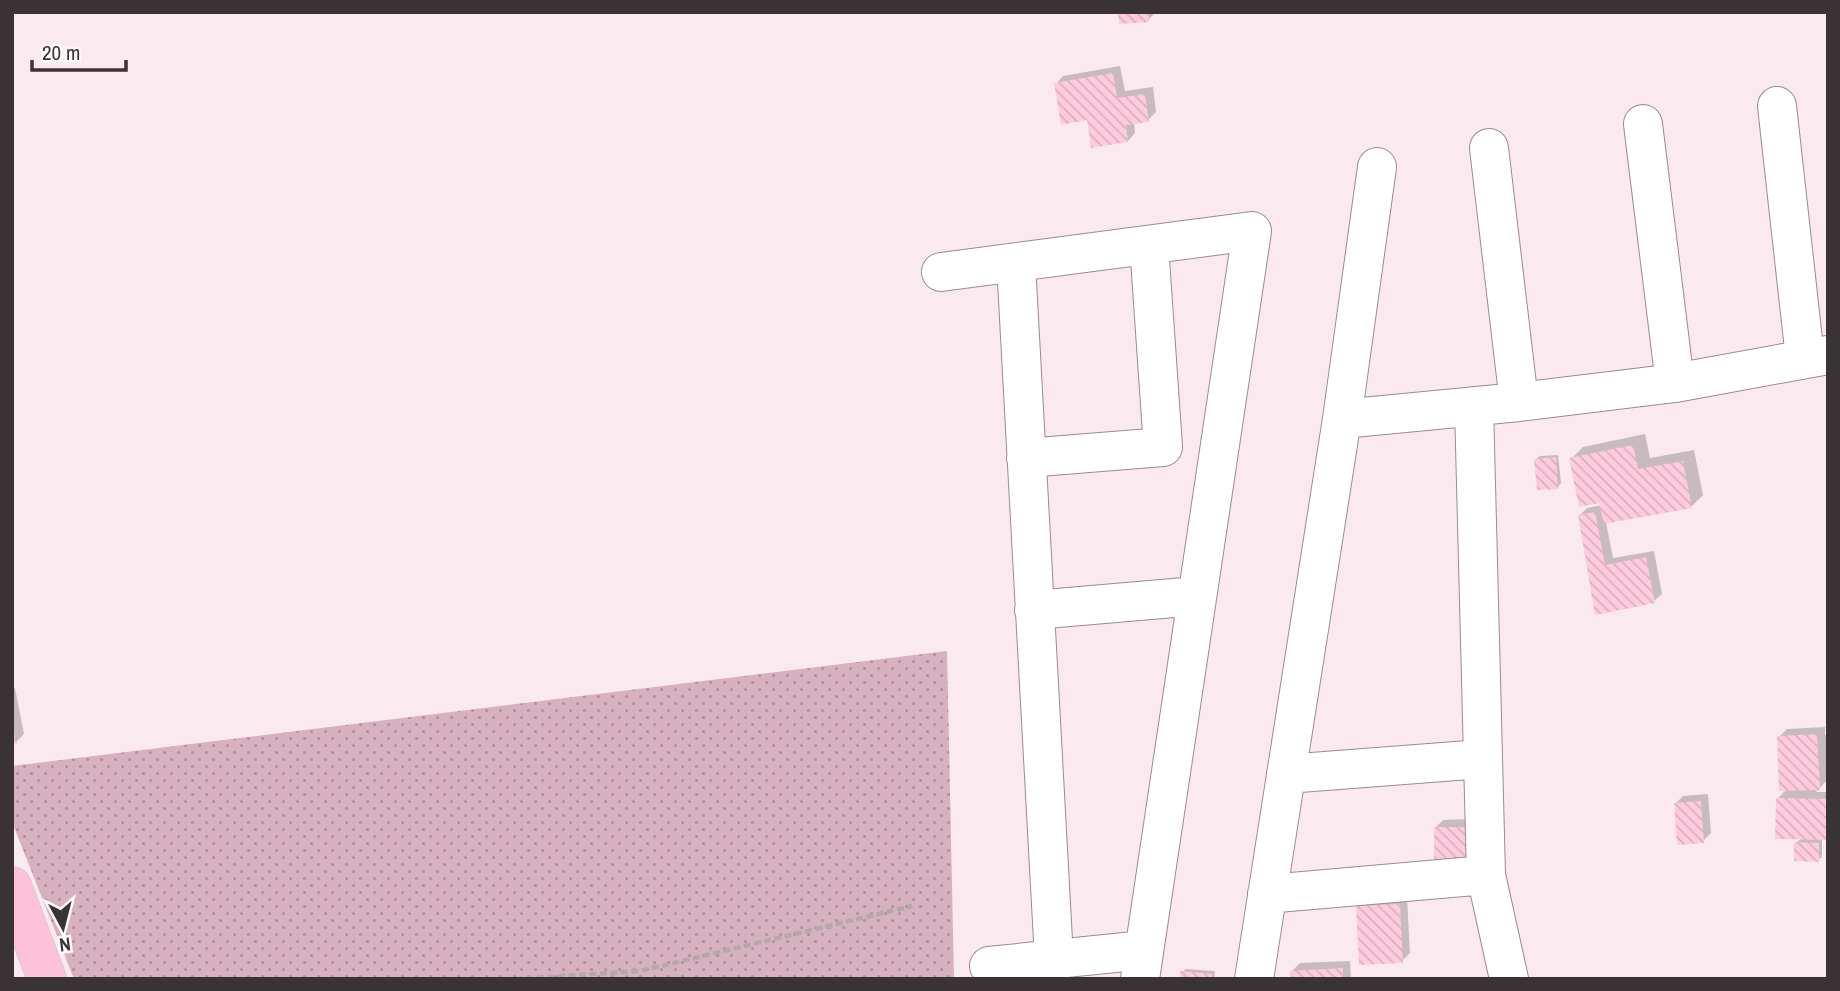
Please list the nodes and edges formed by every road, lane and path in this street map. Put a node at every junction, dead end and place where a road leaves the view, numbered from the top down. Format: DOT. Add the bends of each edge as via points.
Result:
graph roads {
  1 [pos="1777,106"];
  2 [pos="1643,124"];
  3 [pos="1489,148"];
  4 [pos="1377,167"];
  5 [pos="1149,245"];
  6 [pos="1016,263"];
  7 [pos="941,272"];
  8 [pos="1817,357"];
  9 [pos="1675,383"];
  10 [pos="1519,402"];
  11 [pos="1474,406"];
  12 [pos="1342,419"];
  13 [pos="1026,458"];
  14 [pos="1197,596"];
  15 [pos="1034,610"];
  16 [pos="1482,759"];
  17 [pos="1286,774"];
  18 [pos="1486,875"];
  19 [pos="12,886"];
  20 [pos="1267,894"];
  21 [pos="912,906"];
  22 [pos="1054,959"];
  23 [pos="1142,964"];
  24 [pos="989,966"];
  25 [pos="47,979"];
  26 [pos="516,979"];
  27 [pos="1254,979"];
  28 [pos="1509,979"];
  1 -- 8 [label="street"];
  2 -- 9 [label="street"];
  3 -- 10 [label="street"];
  4 -- 12 [label="street"];
  5 -- 6 [label="street"];
  5 -- 13 [label="street" via="1163,447"];
  5 -- 14 [label="street" via="1252,231"];
  6 -- 7 [label="street"];
  6 -- 13 [label="street"];
  8 -- 9 [label="street"];
  9 -- 10 [label="street"];
  10 -- 11 [label="street"];
  11 -- 12 [label="street"];
  11 -- 16 [label="street"];
  12 -- 17 [label="street"];
  13 -- 15 [label="street"];
  14 -- 15 [label="street"];
  14 -- 23 [label="street"];
  15 -- 22 [label="street"];
  16 -- 17 [label="street"];
  16 -- 18 [label="street"];
  17 -- 20 [label="street"];
  18 -- 20 [label="street"];
  18 -- 28 [label="street"];
  19 -- 25 [label="main road"];
  20 -- 27 [label="street"];
  21 -- 26 [label="path" via="640,971"];
  22 -- 23 [label="street"];
  22 -- 24 [label="street"];
}
